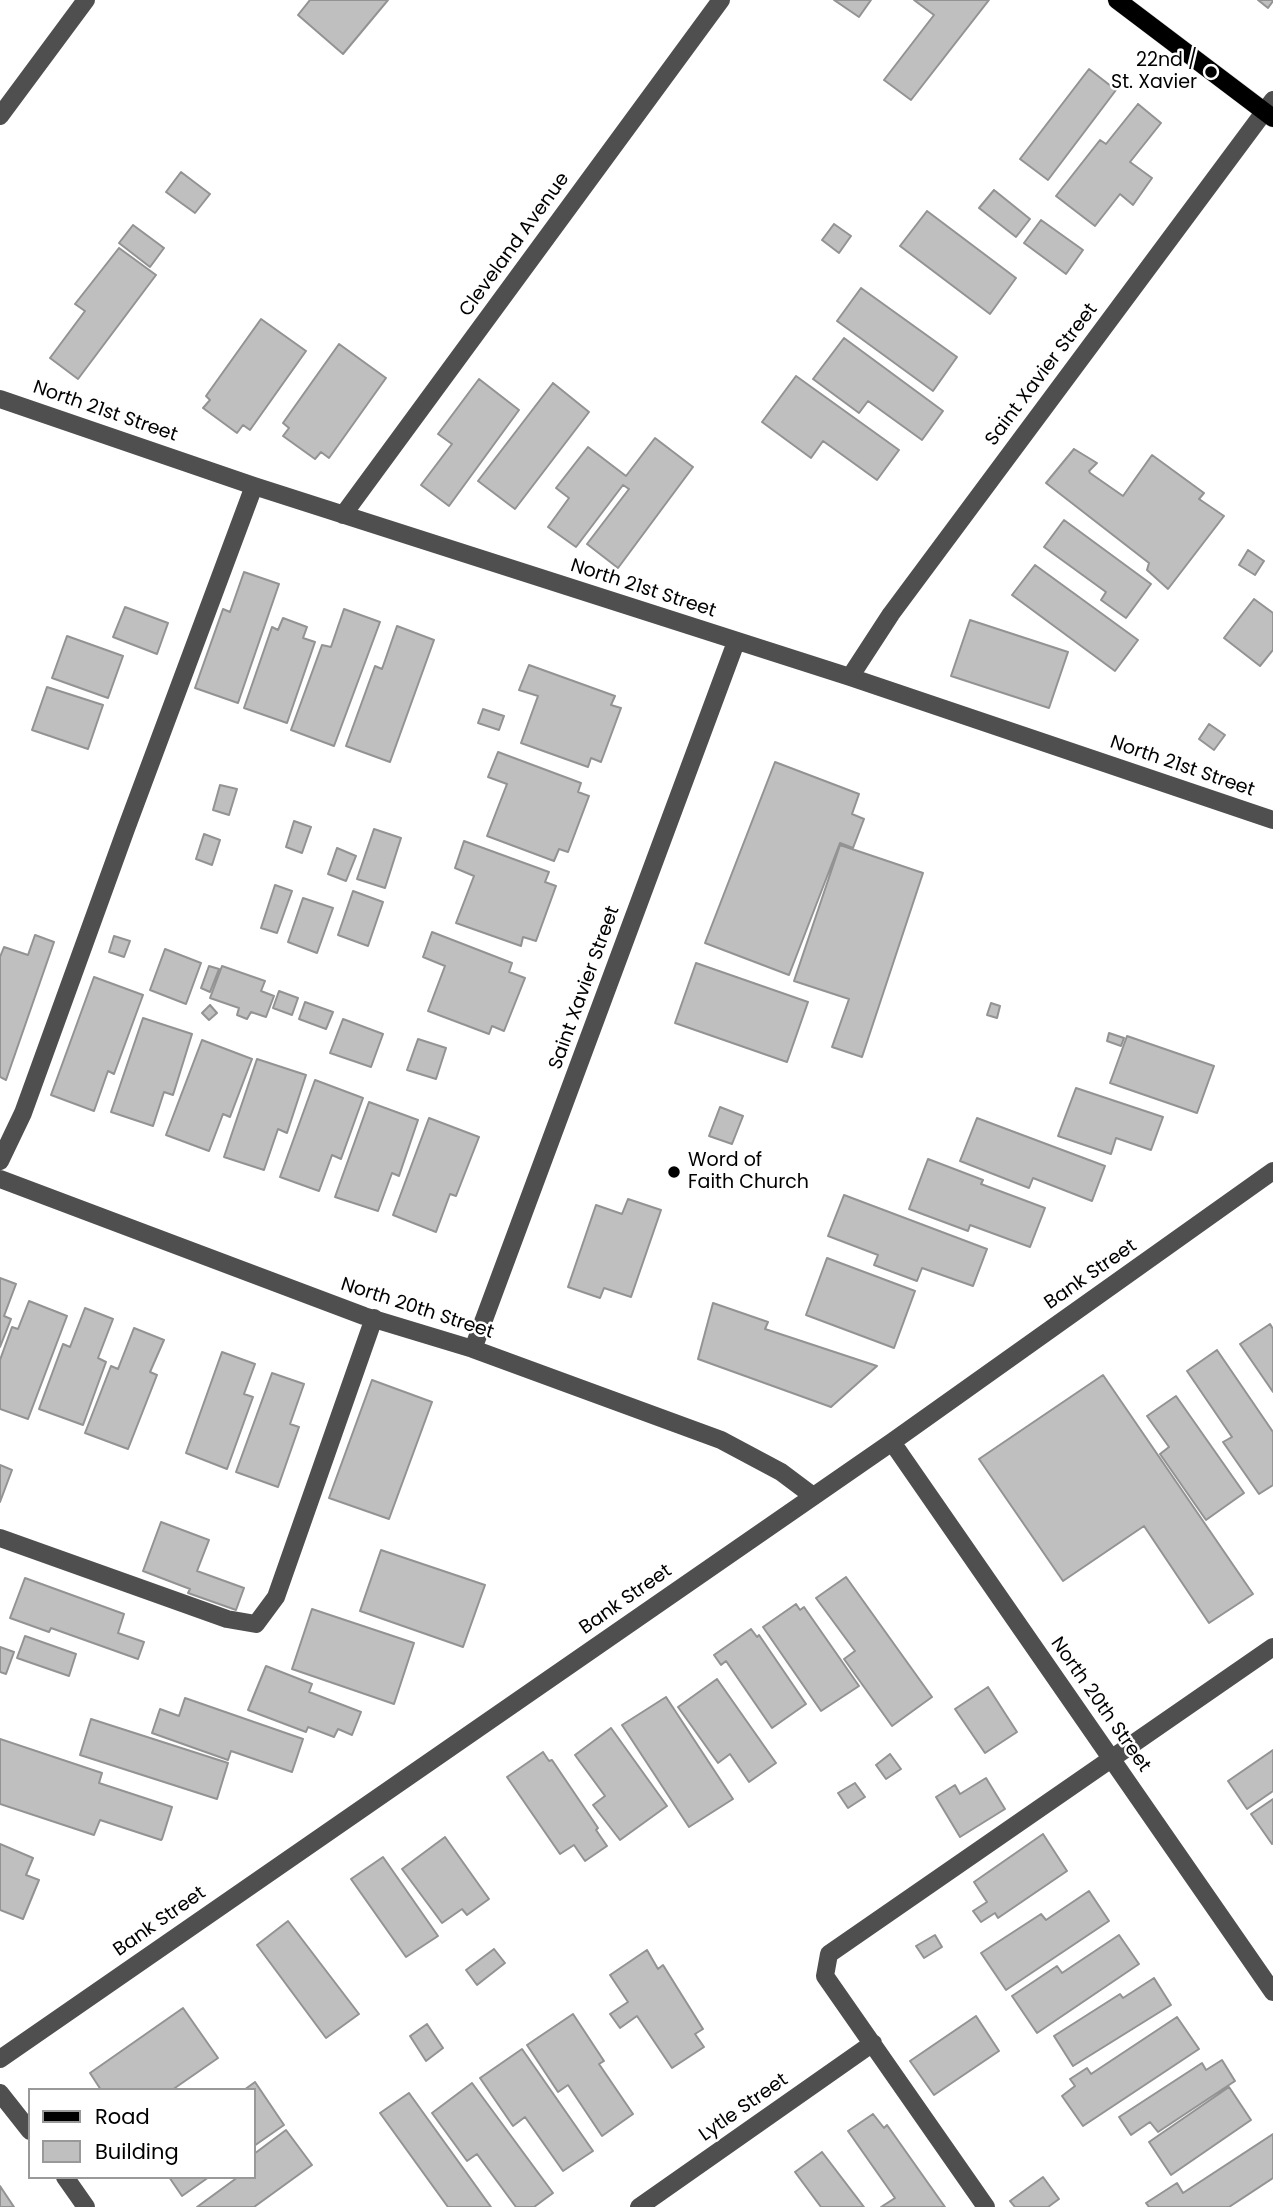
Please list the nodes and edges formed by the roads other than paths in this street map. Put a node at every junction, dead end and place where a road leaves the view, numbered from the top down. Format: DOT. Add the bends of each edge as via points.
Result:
graph roads {
  1 [pos="86,0"];
  2 [pos="721,0"];
  3 [pos="1117,0"];
  4 [pos="1270,110"];
  5 [pos="0,116"];
  6 [pos="0,399"];
  7 [pos="254,486"];
  8 [pos="343,515"];
  9 [pos="736,642"];
  10 [pos="849,677"];
  11 [pos="1273,820"];
  12 [pos="0,1161"];
  13 [pos="1273,1171"];
  14 [pos="0,1179"];
  15 [pos="374,1318"];
  16 [pos="473,1349"];
  17 [pos="892,1442"];
  18 [pos="813,1496"];
  19 [pos="0,1538"];
  20 [pos="1273,1647"];
  21 [pos="1111,1758"];
  22 [pos="1273,1992"];
  23 [pos="873,2043"];
  24 [pos="0,2059"];
  25 [pos="0,2093"];
  26 [pos="28,2128"];
  27 [pos="66,2179"];
  28 [pos="86,2207"];
  29 [pos="639,2207"];
  30 [pos="986,2207"];
  1 -- 5 [label="street"];
  2 -- 8 [label="street, Cleveland Avenue"];
  3 -- 4 [label="main road"];
  4 -- 10 [label="street, Saint Xavier Street" via="891,614"];
  6 -- 7 [label="street, North 21st Street"];
  7 -- 8 [label="street, North 21st Street"];
  7 -- 12 [label="street" via="23,1113"];
  8 -- 9 [label="street, North 21st Street"];
  9 -- 10 [label="street, North 21st Street"];
  9 -- 16 [label="street, Saint Xavier Street"];
  10 -- 11 [label="street, North 21st Street"];
  13 -- 17 [label="street, Bank Street"];
  14 -- 15 [label="street, North 20th Street"];
  15 -- 16 [label="street, North 20th Street"];
  15 -- 19 [label="street" via="276,1597 256,1624 227,1619"];
  16 -- 18 [label="street, North 20th Street" via="720,1440 781,1472"];
  17 -- 18 [label="street, Bank Street"];
  17 -- 21 [label="street, North 20th Street"];
  18 -- 24 [label="street, Bank Street"];
  20 -- 21 [label="street"];
  21 -- 22 [label="street, North 20th Street"];
  21 -- 23 [label="street" via="830,1954 825,1976"];
  23 -- 29 [label="street, Lytle Street"];
  23 -- 30 [label="street"];
  25 -- 26 [label="street"];
  27 -- 28 [label="street"];
}
